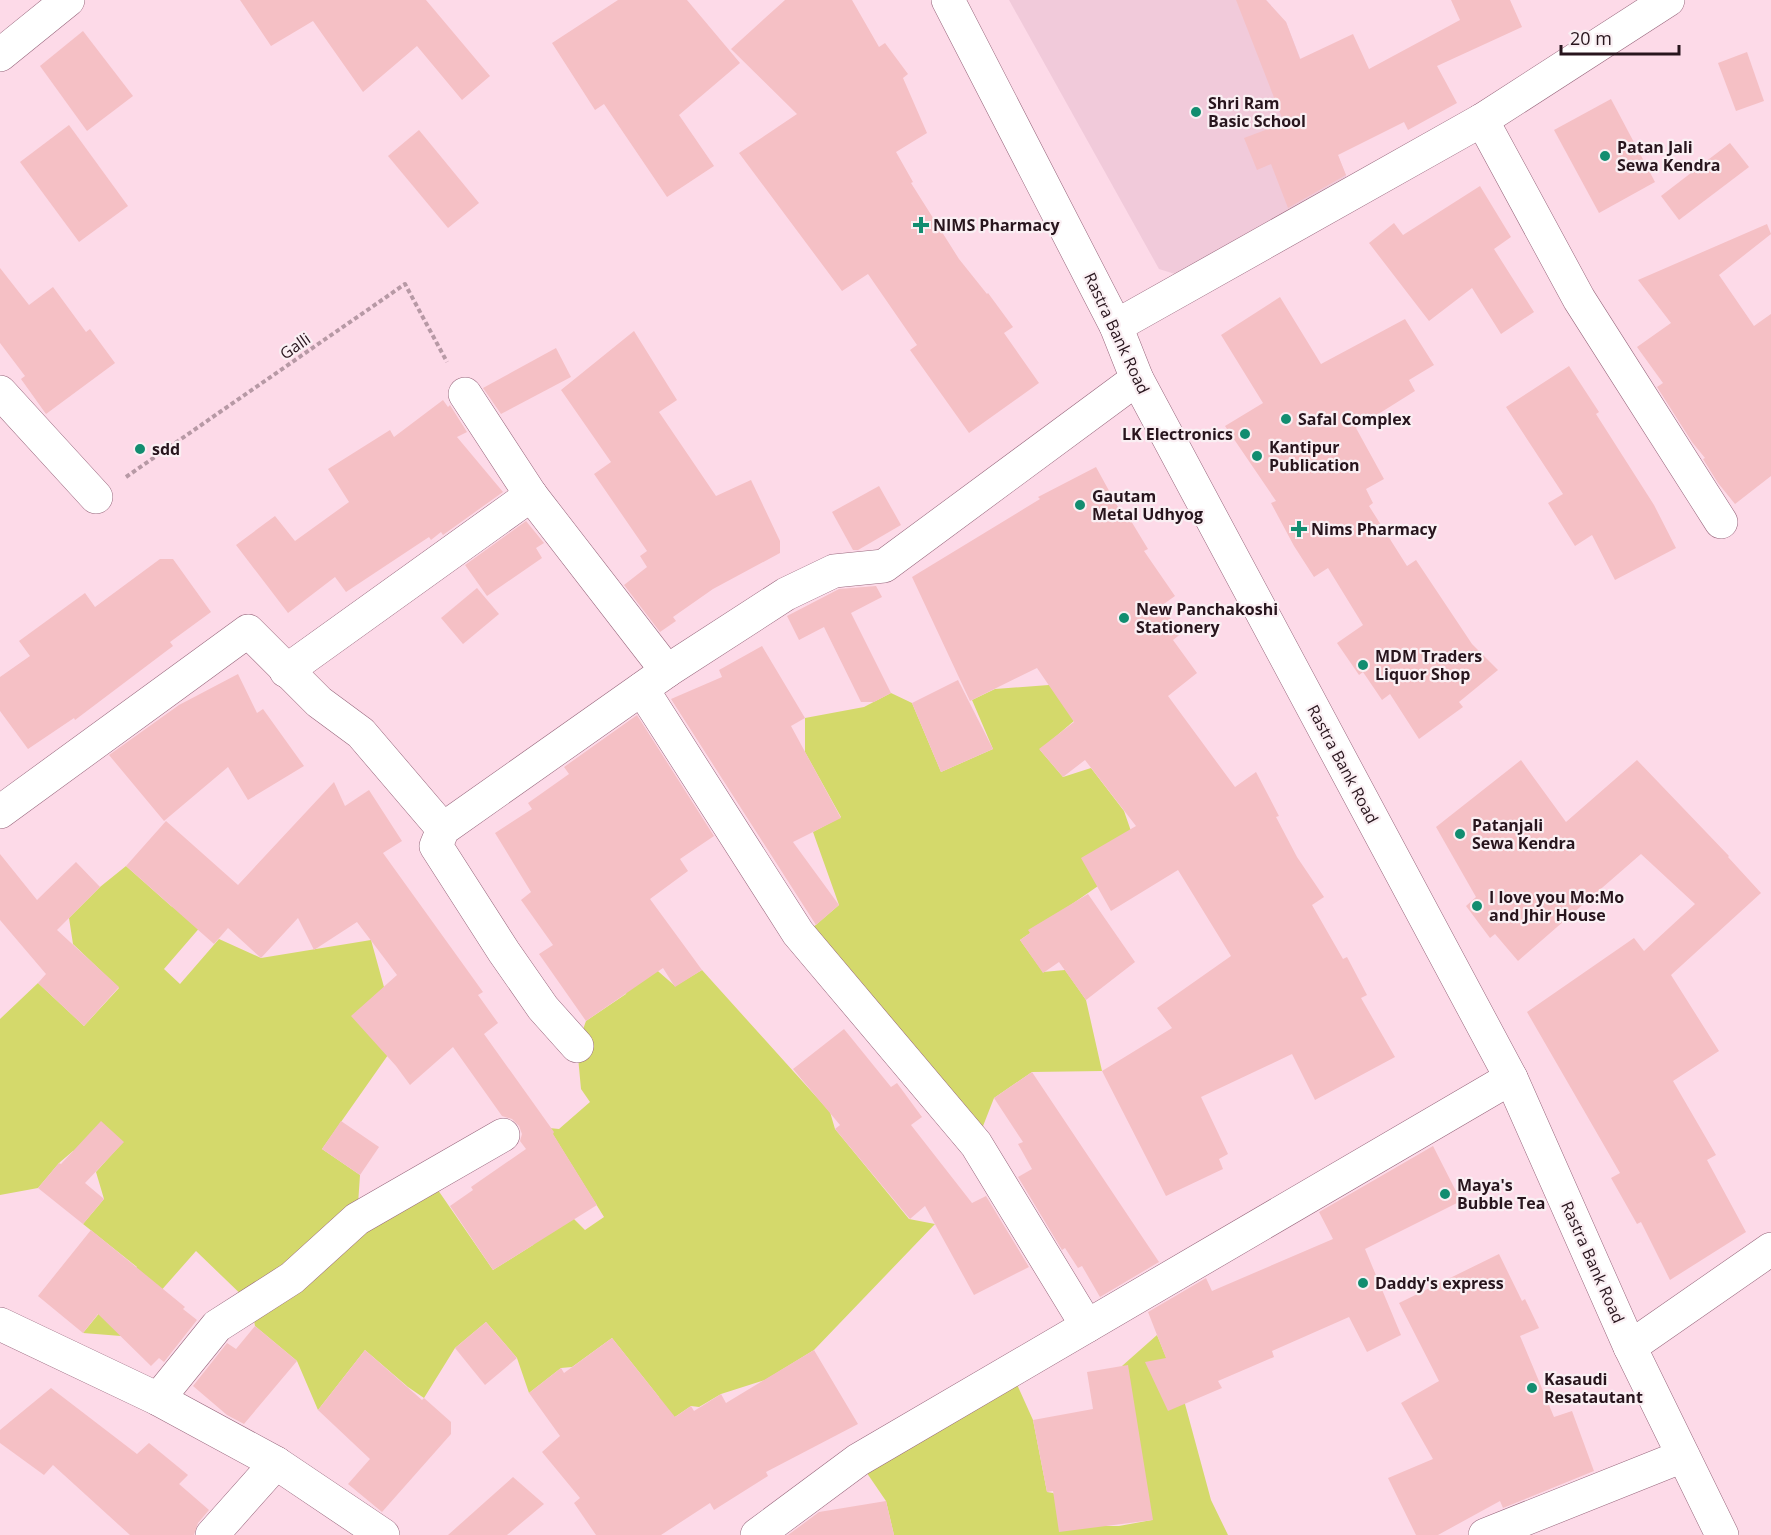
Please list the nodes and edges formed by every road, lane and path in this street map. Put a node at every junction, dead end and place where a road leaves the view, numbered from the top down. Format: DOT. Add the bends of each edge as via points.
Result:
graph roads {
  1 [pos="68,0"];
  2 [pos="948,0"];
  3 [pos="1668,0"];
  4 [pos="0,55"];
  5 [pos="1482,120"];
  6 [pos="1116,326"];
  7 [pos="1137,379"];
  8 [pos="0,392"];
  9 [pos="465,393"];
  10 [pos="531,495"];
  11 [pos="96,497"];
  12 [pos="1721,522"];
  13 [pos="286,671"];
  14 [pos="655,680"];
  15 [pos="0,812"];
  16 [pos="442,829"];
  17 [pos="577,1046"];
  18 [pos="1511,1078"];
  19 [pos="503,1135"];
  20 [pos="1771,1249"];
  21 [pos="0,1324"];
  22 [pos="1087,1326"];
  23 [pos="1630,1347"];
  24 [pos="158,1400"];
  25 [pos="1683,1456"];
  26 [pos="276,1463"];
  27 [pos="212,1535"];
  28 [pos="383,1535"];
  29 [pos="757,1535"];
  30 [pos="1485,1535"];
  31 [pos="1722,1535"];
  1 -- 4 [label="street"];
  2 -- 6 [label="street, Rastra Bank Road"];
  3 -- 5 [label="street"];
  5 -- 6 [label="street"];
  5 -- 12 [label="street" via="1579,299"];
  6 -- 7 [label="street, Rastra Bank Road"];
  7 -- 14 [label="street" via="884,566 834,571 786,594"];
  7 -- 18 [label="street, Rastra Bank Road"];
  8 -- 11 [label="street"];
  9 -- 10 [label="street"];
  9 -- 11 [label="path, Galli" via="405,284"];
  10 -- 13 [label="street"];
  10 -- 14 [label="street"];
  13 -- 15 [label="street" via="248,631"];
  13 -- 16 [label="street" via="361,733"];
  14 -- 16 [label="street"];
  14 -- 22 [label="street" via="798,933 976,1144"];
  16 -- 17 [label="street" via="436,846 442,856 543,1008"];
  18 -- 22 [label="street"];
  18 -- 23 [label="street, Rastra Bank Road"];
  19 -- 24 [label="street" via="357,1220 292,1278 217,1326"];
  20 -- 23 [label="street"];
  21 -- 24 [label="street"];
  22 -- 29 [label="street" via="858,1460"];
  23 -- 25 [label="street, Rastra Bank Road"];
  24 -- 26 [label="street"];
  25 -- 30 [label="street"];
  25 -- 31 [label="street, Rastra Bank Road"];
  26 -- 27 [label="street"];
  26 -- 28 [label="street"];
}
